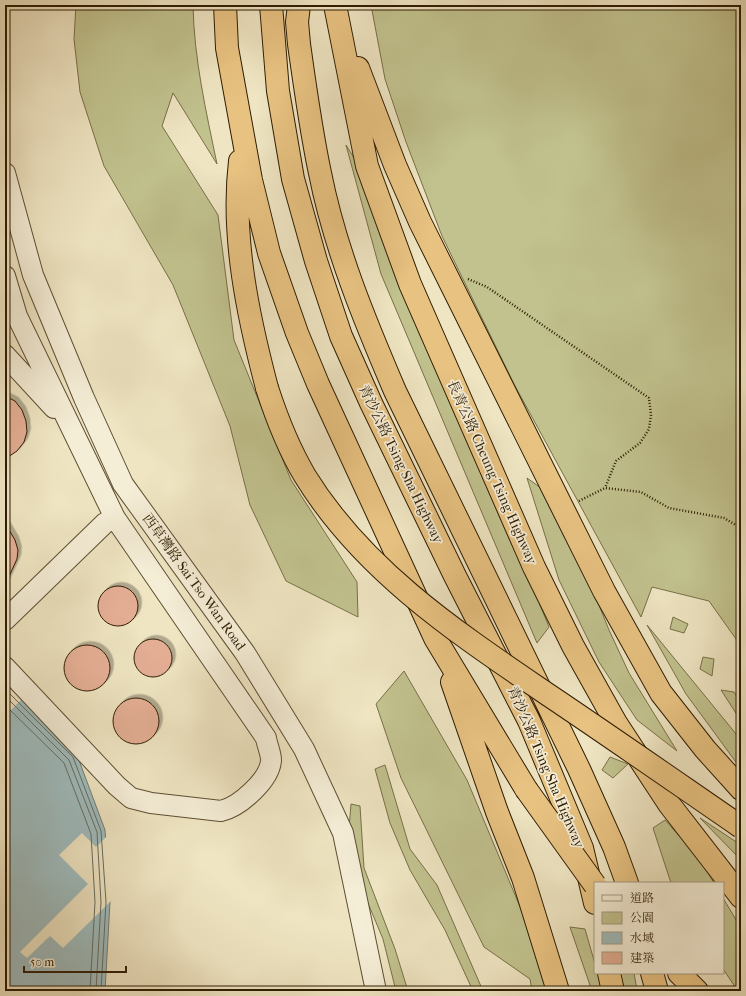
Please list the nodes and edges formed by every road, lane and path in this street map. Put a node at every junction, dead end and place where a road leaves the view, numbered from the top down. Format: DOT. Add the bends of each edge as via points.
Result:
graph roads {
  1 [pos="271,5"];
  2 [pos="225,6"];
  3 [pos="335,8"];
  4 [pos="298,14"];
  5 [pos="243,139"];
  6 [pos="5,173"];
  7 [pos="6,286"];
  8 [pos="486,287"];
  9 [pos="5,355"];
  10 [pos="69,423"];
  11 [pos="605,488"];
  12 [pos="562,510"];
  13 [pos="115,518"];
  14 [pos="741,528"];
  15 [pos="5,620"];
  16 [pos="435,638"];
  17 [pos="5,667"];
  18 [pos="741,789"];
  19 [pos="741,827"];
  20 [pos="626,882"];
  21 [pos="594,884"];
  22 [pos="741,897"];
  23 [pos="594,899"];
  24 [pos="609,974"];
  25 [pos="652,974"];
  26 [pos="680,974"];
  27 [pos="376,991"];
  28 [pos="558,991"];
  29 [pos="613,991"];
  30 [pos="657,991"];
  31 [pos="697,991"];
  1 -- 23 [label="highway, 青沙公路 Tsing Sha Highway" via="278,91 293,179 316,262 342,336 374,410 529,721 582,848"];
  2 -- 5 [label="highway" via="227,48"];
  3 -- 12 [label="highway" via="395,165 420,222"];
  3 -- 22 [label="highway, 長青公路 Cheung Tsing Highway" via="367,166 410,284 534,567 573,646 616,723 669,804"];
  4 -- 20 [label="highway, 青沙公路 Tsing Sha Highway" via="304,83 320,174 342,254 367,327 395,391 579,769 614,847"];
  5 -- 16 [label="highway, bridge" via="269,253 297,333"];
  5 -- 19 [label="highway, bridge" via="238,184 241,258 254,333 275,412 293,454 319,497 370,558 434,613 493,657"];
  6 -- 27 [label="street, 西草灣路 Sai Tso Wan Road" via="33,275 123,484 245,653 304,749 343,833"];
  7 -- 10 [label="street" via="17,316"];
  8 -- 11 [label="path" via="648,398 649,429 640,443 616,461"];
  9 -- 10 [label="street"];
  10 -- 13 [label="street"];
  11 -- 12 [label="path"];
  11 -- 14 [label="path" via="641,492 668,508 724,518"];
  12 -- 18 [label="highway" via="661,693 705,749"];
  13 -- 15 [label="street" via="105,523"];
  13 -- 17 [label="street" via="266,738 271,760 263,781 231,809 221,811 151,804 131,798"];
  16 -- 21 [label="highway, bridge" via="526,789"];
  16 -- 28 [label="highway" via="523,878"];
  24 -- 29 [label="highway"];
  25 -- 30 [label="highway"];
  26 -- 31 [label="highway"];
}
